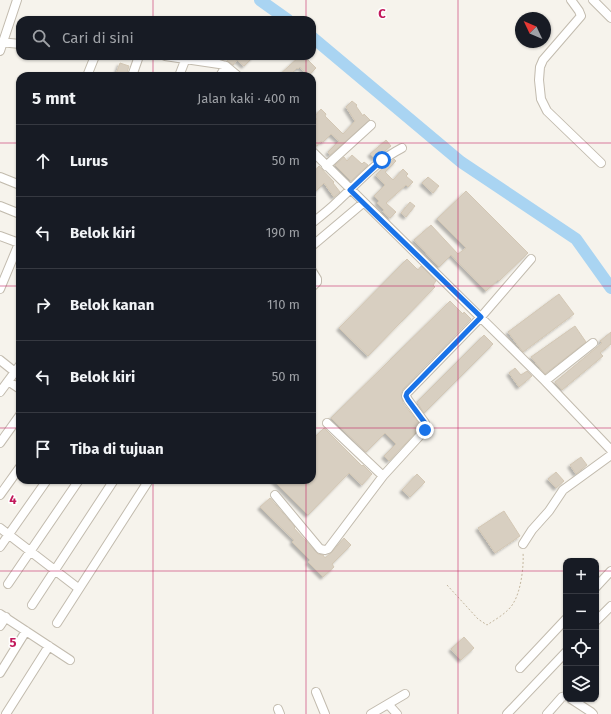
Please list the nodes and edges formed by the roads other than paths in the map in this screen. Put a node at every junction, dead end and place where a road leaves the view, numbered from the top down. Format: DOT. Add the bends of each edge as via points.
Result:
graph roads {
  1 [pos="17,0"];
  2 [pos="571,0"];
  3 [pos="593,0"];
  4 [pos="611,18"];
  5 [pos="2,42"];
  6 [pos="16,44"];
  7 [pos="0,51"];
  8 [pos="93,60"];
  9 [pos="138,60"];
  10 [pos="185,60"];
  11 [pos="196,60"];
  12 [pos="226,66"];
  13 [pos="89,72"];
  14 [pos="133,72"];
  15 [pos="181,72"];
  16 [pos="222,72"];
  17 [pos="233,72"];
  18 [pos="371,125"];
  19 [pos="402,148"];
  20 [pos="316,155"];
  21 [pos="601,163"];
  22 [pos="326,166"];
  23 [pos="0,177"];
  24 [pos="16,183"];
  25 [pos="350,190"];
  26 [pos="363,202"];
  27 [pos="0,206"];
  28 [pos="16,212"];
  29 [pos="316,220"];
  30 [pos="0,236"];
  31 [pos="16,241"];
  32 [pos="316,243"];
  33 [pos="16,250"];
  34 [pos="531,259"];
  35 [pos="0,265"];
  36 [pos="9,268"];
  37 [pos="0,289"];
  38 [pos="481,317"];
  39 [pos="593,344"];
  40 [pos="0,360"];
  41 [pos="16,367"];
  42 [pos="16,370"];
  43 [pos="8,380"];
  44 [pos="545,381"];
  45 [pos="16,386"];
  46 [pos="0,392"];
  47 [pos="16,421"];
  48 [pos="327,423"];
  49 [pos="0,443"];
  50 [pos="611,450"];
  51 [pos="611,455"];
  52 [pos="16,473"];
  53 [pos="383,476"];
  54 [pos="44,484"];
  55 [pos="76,484"];
  56 [pos="111,484"];
  57 [pos="145,484"];
  58 [pos="0,495"];
  59 [pos="275,495"];
  60 [pos="0,528"];
  61 [pos="9,534"];
  62 [pos="523,544"];
  63 [pos="0,547"];
  64 [pos="30,551"];
  65 [pos="54,570"];
  66 [pos="611,571"];
  67 [pos="8,584"];
  68 [pos="599,584"];
  69 [pos="78,588"];
  70 [pos="32,605"];
  71 [pos="611,606"];
  72 [pos="3,616"];
  73 [pos="599,618"];
  74 [pos="57,622"];
  75 [pos="563,622"];
  76 [pos="0,626"];
  77 [pos="26,631"];
  78 [pos="49,646"];
  79 [pos="563,655"];
  80 [pos="70,660"];
  81 [pos="520,668"];
  82 [pos="0,673"];
  83 [pos="316,692"];
  84 [pos="405,694"];
  85 [pos="563,697"];
  86 [pos="576,702"];
  87 [pos="388,704"];
  88 [pos="6,714"];
  89 [pos="326,714"];
  90 [pos="371,714"];
  91 [pos="396,714"];
  92 [pos="507,714"];
  93 [pos="547,714"];
  94 [pos="593,714"];
  1 -- 5 [label="street"];
  2 -- 21 [label="street" via="581,16 543,60 539,80 542,99 547,111"];
  3 -- 4 [label="street"];
  5 -- 6 [label="street"];
  5 -- 7 [label="street"];
  8 -- 13 [label="street"];
  9 -- 14 [label="street"];
  10 -- 15 [label="street"];
  11 -- 12 [label="street"];
  12 -- 16 [label="street"];
  12 -- 17 [label="street"];
  18 -- 22 [label="street"];
  19 -- 25 [label="street" via="377,164"];
  20 -- 22 [label="street"];
  22 -- 25 [label="street"];
  23 -- 24 [label="street"];
  25 -- 26 [label="street"];
  25 -- 29 [label="street"];
  26 -- 32 [label="street"];
  26 -- 38 [label="street"];
  27 -- 28 [label="street"];
  30 -- 31 [label="street"];
  33 -- 36 [label="street"];
  34 -- 38 [label="street"];
  35 -- 36 [label="street"];
  36 -- 37 [label="street"];
  38 -- 44 [label="street"];
  38 -- 53 [label="street" via="407,393 408,400 425,423 425,430"];
  39 -- 44 [label="street"];
  40 -- 41 [label="street"];
  42 -- 43 [label="street"];
  43 -- 45 [label="street"];
  43 -- 46 [label="street"];
  44 -- 50 [label="street"];
  47 -- 49 [label="street"];
  48 -- 53 [label="street"];
  51 -- 62 [label="street" via="563,490"];
  52 -- 58 [label="street"];
  53 -- 59 [label="street" via="325,550 320,548"];
  54 -- 61 [label="street"];
  55 -- 64 [label="street"];
  56 -- 65 [label="street"];
  57 -- 69 [label="street"];
  60 -- 61 [label="street"];
  61 -- 63 [label="street"];
  61 -- 64 [label="street"];
  64 -- 65 [label="street"];
  64 -- 67 [label="street"];
  65 -- 69 [label="street"];
  65 -- 70 [label="street"];
  66 -- 68 [label="street"];
  69 -- 74 [label="street"];
  71 -- 73 [label="street"];
  72 -- 76 [label="street"];
  72 -- 77 [label="street"];
  75 -- 81 [label="street"];
  77 -- 78 [label="street"];
  77 -- 82 [label="street"];
  78 -- 80 [label="street"];
  78 -- 88 [label="street"];
  79 -- 92 [label="street"];
  83 -- 89 [label="street"];
  84 -- 87 [label="street"];
  85 -- 93 [label="street"];
  86 -- 94 [label="street"];
  87 -- 90 [label="street"];
  87 -- 91 [label="street"];
}
